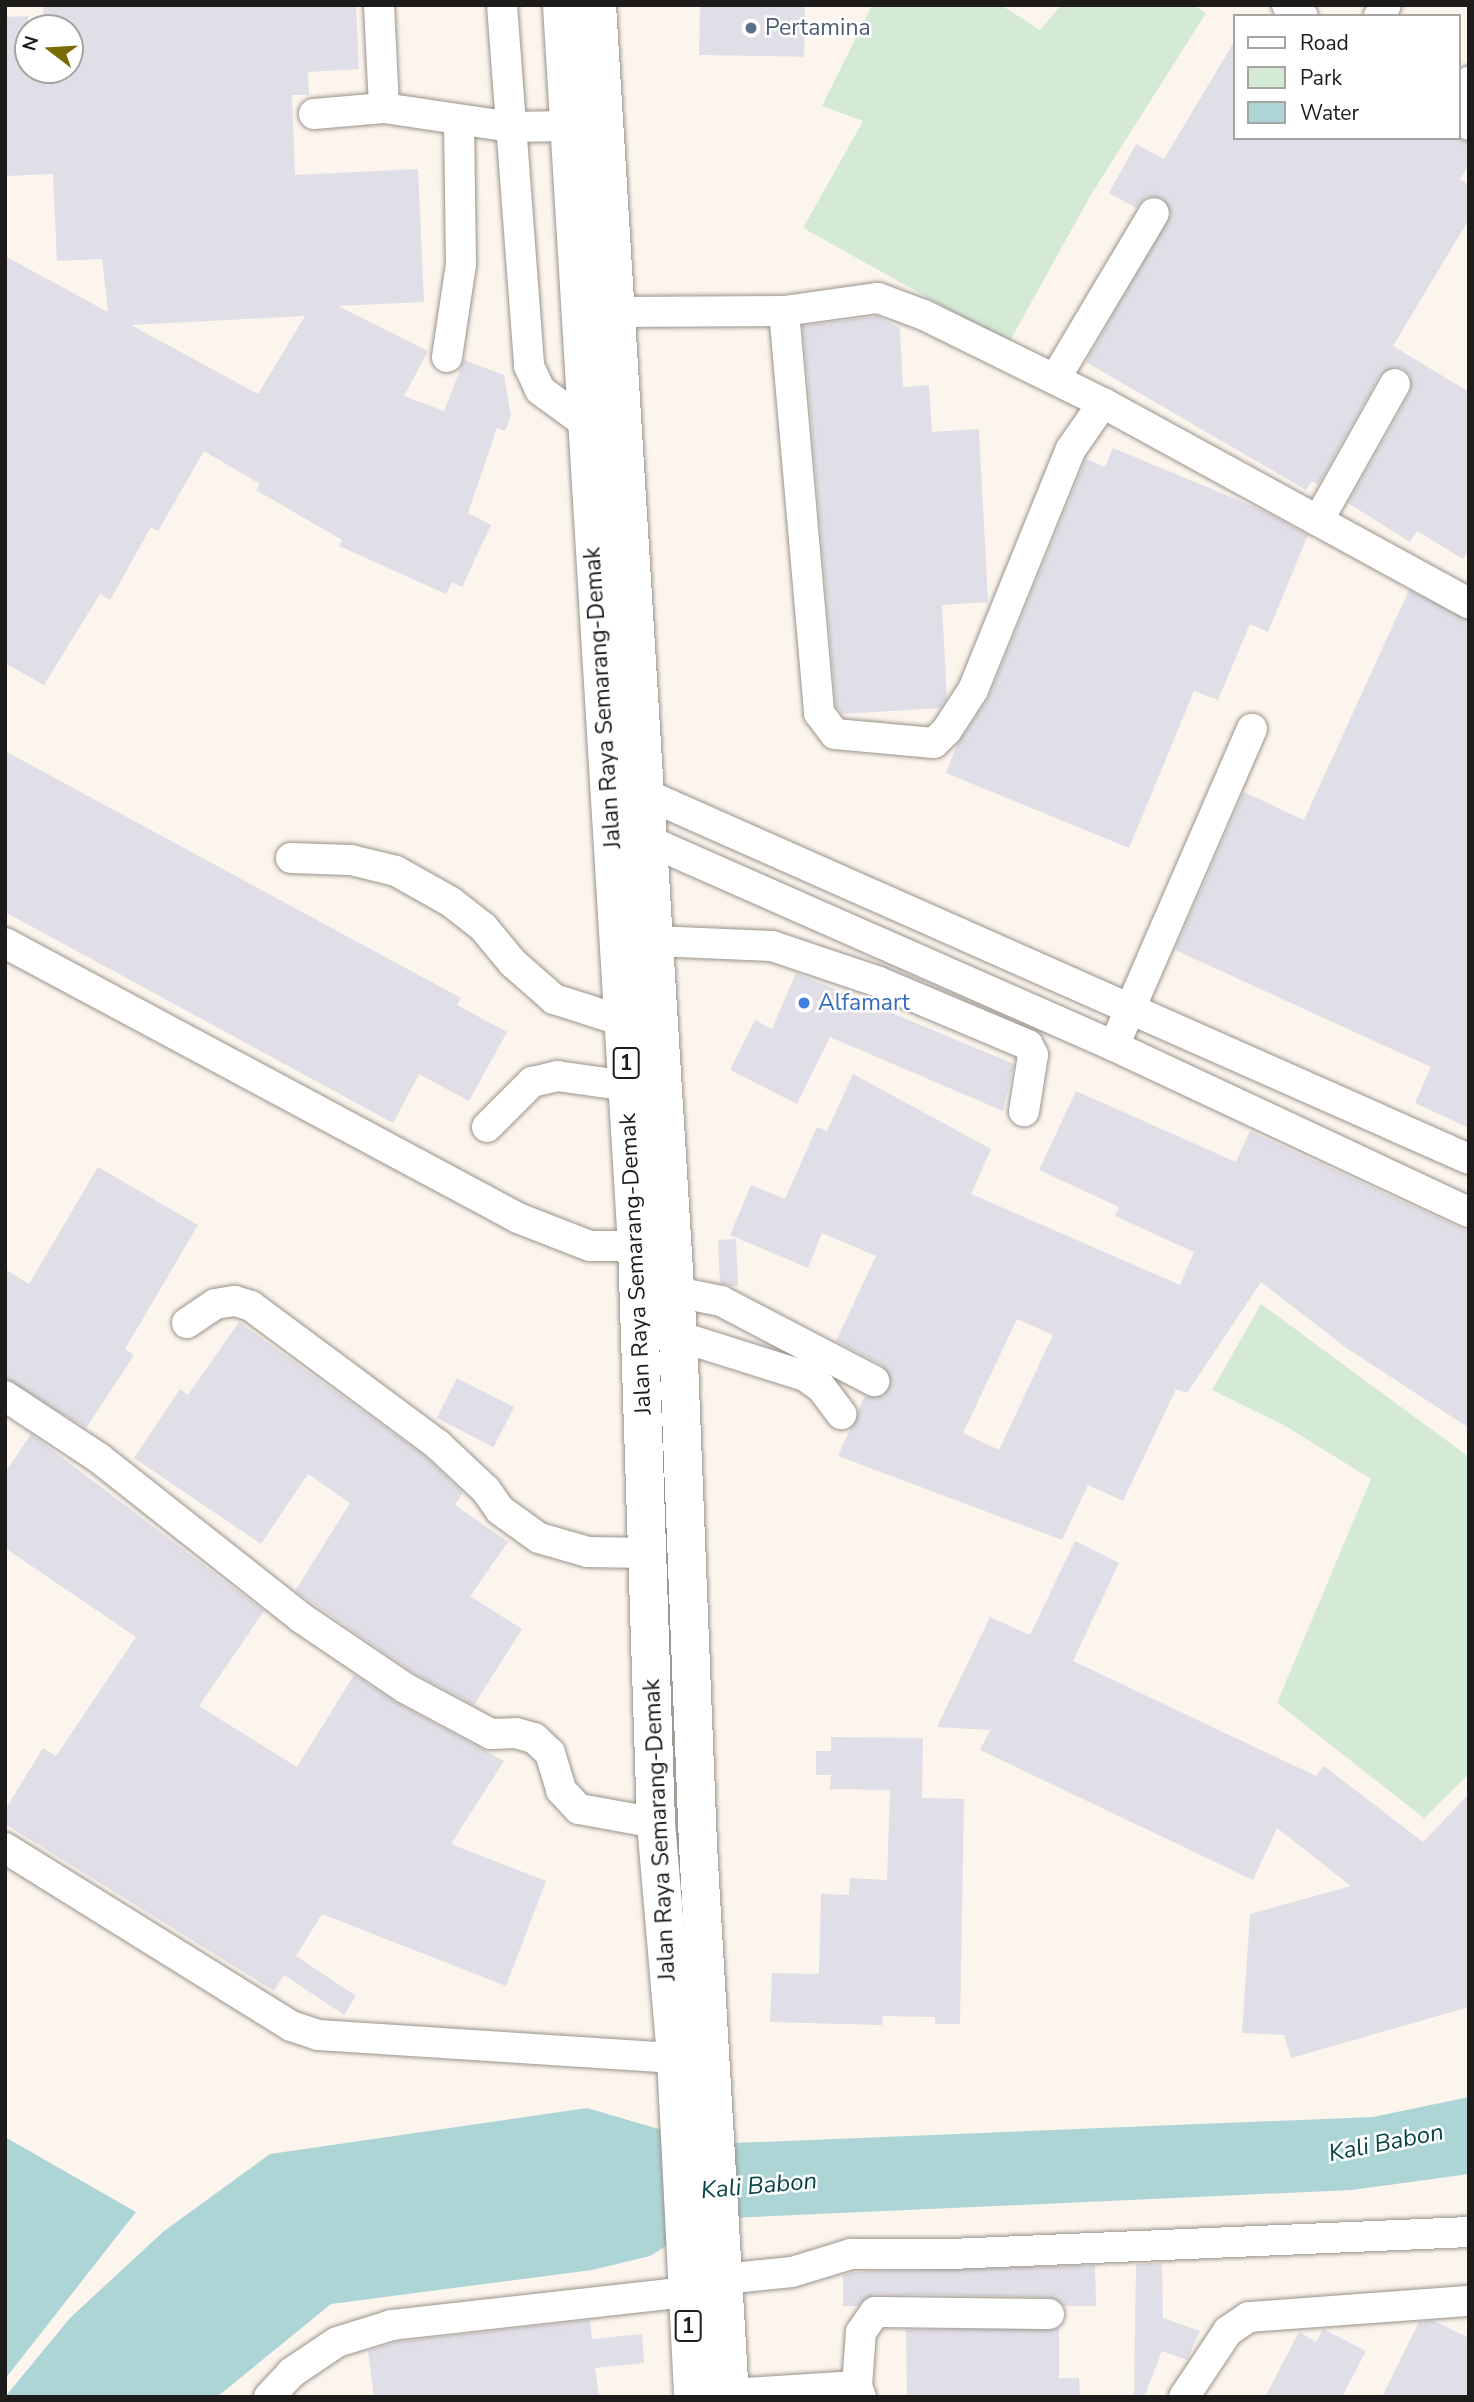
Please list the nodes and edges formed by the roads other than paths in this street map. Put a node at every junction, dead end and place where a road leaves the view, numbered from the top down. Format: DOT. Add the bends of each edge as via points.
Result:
graph roads {
  1 [pos="379,5"];
  2 [pos="502,5"];
  3 [pos="562,5"];
  4 [pos="597,5"];
  5 [pos="384,108"];
  6 [pos="314,114"];
  7 [pos="459,121"];
  8 [pos="567,125"];
  9 [pos="511,127"];
  10 [pos="1154,213"];
  11 [pos="784,311"];
  12 [pos="615,312"];
  13 [pos="447,357"];
  14 [pos="1055,379"];
  15 [pos="1395,383"];
  16 [pos="1103,403"];
  17 [pos="585,423"];
  18 [pos="1318,521"];
  19 [pos="1469,603"];
  20 [pos="1252,729"];
  21 [pos="643,793"];
  22 [pos="647,840"];
  23 [pos="291,858"];
  24 [pos="654,940"];
  25 [pos="5,943"];
  26 [pos="1133,1008"];
  27 [pos="623,1021"];
  28 [pos="1114,1046"];
  29 [pos="627,1086"];
  30 [pos="1325,1095"];
  31 [pos="1024,1111"];
  32 [pos="487,1127"];
  33 [pos="1305,1136"];
  34 [pos="1469,1160"];
  35 [pos="1469,1212"];
  36 [pos="637,1246"];
  37 [pos="676,1292"];
  38 [pos="187,1324"];
  39 [pos="678,1336"];
  40 [pos="874,1381"];
  41 [pos="5,1396"];
  42 [pos="841,1414"];
  43 [pos="647,1553"];
  44 [pos="656,1823"];
  45 [pos="5,1848"];
  46 [pos="676,2058"];
  47 [pos="694,2116"];
  48 [pos="1469,2232"];
  49 [pos="703,2270"];
  50 [pos="1469,2301"];
  51 [pos="1049,2314"];
  52 [pos="859,2391"];
  53 [pos="750,2392"];
  54 [pos="268,2397"];
  55 [pos="692,2397"];
  56 [pos="1184,2397"];
  1 -- 5 [label="street"];
  2 -- 9 [label="street"];
  3 -- 8 [label="highway, Jalan Raya Semarang-Demak / 1"];
  4 -- 12 [label="highway, Jalan Raya Semarang-Demak / 1"];
  5 -- 6 [label="street"];
  5 -- 7 [label="street"];
  7 -- 9 [label="street"];
  7 -- 13 [label="street" via="461,264"];
  8 -- 9 [label="street"];
  8 -- 17 [label="highway, Jalan Raya Semarang-Demak / 1"];
  9 -- 17 [label="street" via="529,366 540,390"];
  10 -- 14 [label="street"];
  11 -- 12 [label="street"];
  11 -- 14 [label="street" via="878,298 924,315"];
  11 -- 16 [label="street" via="819,713 835,734 934,743 947,730 973,690 1071,449"];
  12 -- 21 [label="highway, Jalan Raya Semarang-Demak / 1"];
  14 -- 16 [label="street"];
  15 -- 18 [label="street"];
  16 -- 18 [label="street"];
  17 -- 27 [label="highway, Jalan Raya Semarang-Demak / 1"];
  18 -- 19 [label="street"];
  20 -- 26 [label="street"];
  21 -- 22 [label="highway, Jalan Raya Semarang-Demak / 1"];
  21 -- 26 [label="street"];
  22 -- 24 [label="highway, Jalan Raya Semarang-Demak / 1"];
  22 -- 28 [label="street"];
  23 -- 27 [label="street" via="351,860 396,871 451,902 483,927 513,964 554,999"];
  24 -- 31 [label="street" via="772,946 879,982 1028,1045 1032,1055"];
  24 -- 37 [label="highway, Jalan Raya Semarang-Demak / 1"];
  25 -- 36 [label="street" via="518,1217 590,1246"];
  26 -- 28 [label="street"];
  26 -- 30 [label="street"];
  27 -- 29 [label="highway, Jalan Raya Semarang-Demak / 1"];
  28 -- 33 [label="street"];
  29 -- 32 [label="street" via="557,1076 533,1082"];
  29 -- 36 [label="highway, Jalan Raya Semarang-Demak / 1"];
  30 -- 33 [label="street"];
  30 -- 34 [label="street"];
  33 -- 35 [label="street"];
  36 -- 43 [label="highway, Jalan Raya Semarang-Demak / 1"];
  37 -- 39 [label="highway, Jalan Raya Semarang-Demak / 1"];
  37 -- 40 [label="street" via="720,1301"];
  38 -- 43 [label="street" via="215,1304 235,1301 251,1306 438,1444 500,1510 539,1538 588,1552"];
  39 -- 42 [label="street" via="805,1376 821,1387"];
  39 -- 47 [label="highway, Jalan Raya Semarang-Demak / 1"];
  41 -- 44 [label="street" via="99,1458 300,1617 404,1688 491,1734 516,1732 534,1738 550,1753 561,1790 579,1809"];
  43 -- 44 [label="highway, Jalan Raya Semarang-Demak / 1"];
  44 -- 46 [label="highway, Jalan Raya Semarang-Demak / 1"];
  45 -- 46 [label="street" via="291,2026 318,2035"];
  46 -- 47 [label="highway, Jalan Raya Semarang-Demak / 1"];
  47 -- 49 [label="highway, Jalan Raya Semarang-Demak / 1"];
  48 -- 49 [label="street" via="951,2254 851,2254 792,2272"];
  49 -- 53 [label="highway, Jalan Raya Semarang-Demak / 1"];
  49 -- 54 [label="street" via="392,2325 337,2342 291,2373"];
  49 -- 55 [label="highway, Jalan Raya Semarang-Demak / 1"];
  50 -- 56 [label="street" via="1250,2317 1228,2331"];
  51 -- 52 [label="street" via="875,2312 861,2332"];
  52 -- 53 [label="street"];
}
